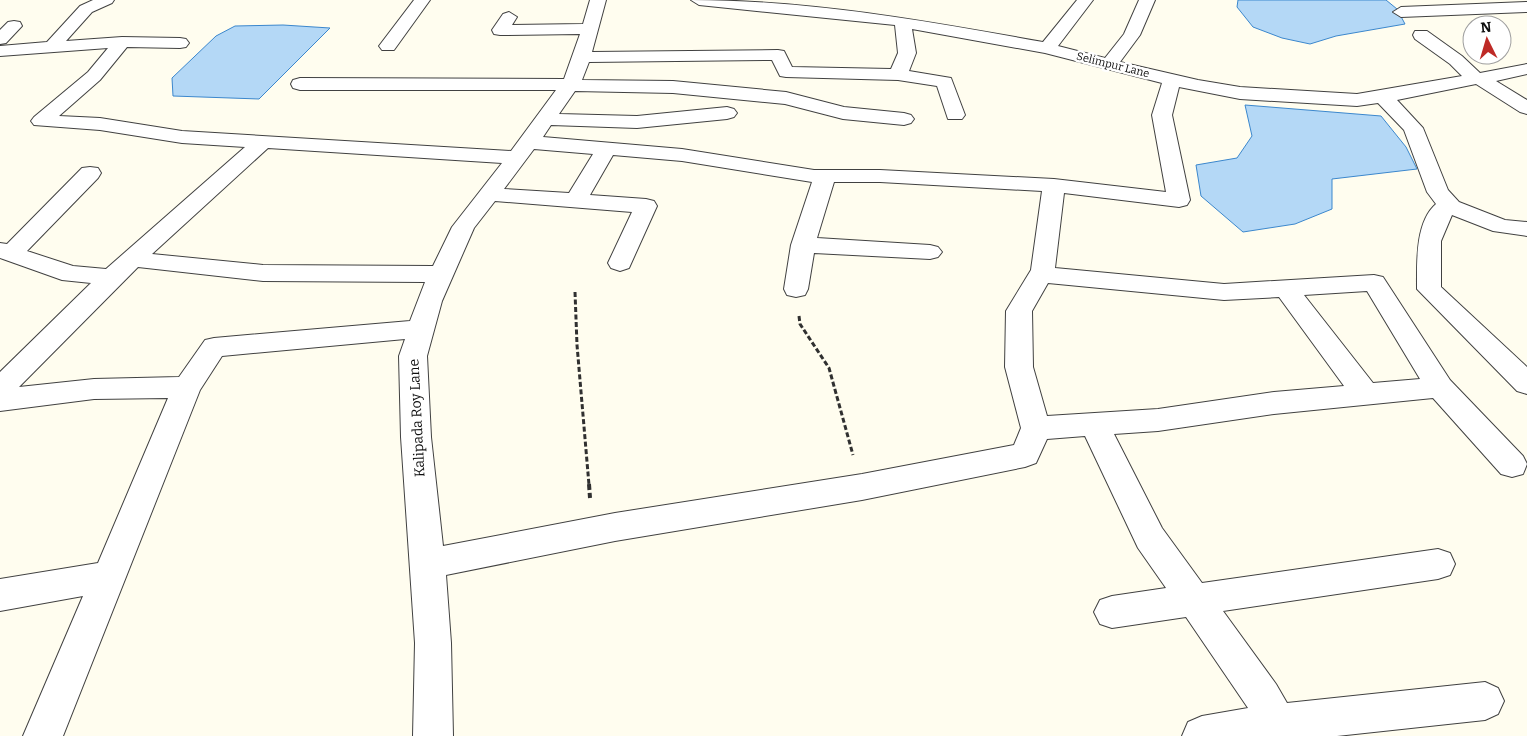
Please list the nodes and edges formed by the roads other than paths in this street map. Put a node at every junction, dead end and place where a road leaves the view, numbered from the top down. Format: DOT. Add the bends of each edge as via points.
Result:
graph roads {
  1 [pos="106,0"];
  2 [pos="401,0"];
  3 [pos="598,0"];
  4 [pos="699,0"];
  5 [pos="1085,0"];
  6 [pos="1148,0"];
  7 [pos="420,1"];
  8 [pos="1527,7"];
  9 [pos="1401,12"];
  10 [pos="898,16"];
  11 [pos="509,17"];
  12 [pos="14,26"];
  13 [pos="591,29"];
  14 [pos="1421,35"];
  15 [pos="0,39"];
  16 [pos="122,42"];
  17 [pos="180,43"];
  18 [pos="388,46"];
  19 [pos="1047,48"];
  20 [pos="50,49"];
  21 [pos="0,52"];
  22 [pos="582,56"];
  23 [pos="1109,65"];
  24 [pos="1527,69"];
  25 [pos="898,75"];
  26 [pos="1477,78"];
  27 [pos="1172,79"];
  28 [pos="300,84"];
  29 [pos="570,85"];
  30 [pos="1383,98"];
  31 [pos="1525,105"];
  32 [pos="727,113"];
  33 [pos="955,115"];
  34 [pos="546,119"];
  35 [pos="904,119"];
  36 [pos="264,141"];
  37 [pos="523,150"];
  38 [pos="606,150"];
  39 [pos="90,173"];
  40 [pos="825,176"];
  41 [pos="1054,185"];
  42 [pos="489,194"];
  43 [pos="576,202"];
  44 [pos="1451,207"];
  45 [pos="1527,229"];
  46 [pos="802,244"];
  47 [pos="6,252"];
  48 [pos="930,252"];
  49 [pos="132,259"];
  50 [pos="620,263"];
  51 [pos="441,274"];
  52 [pos="1041,274"];
  53 [pos="112,277"];
  54 [pos="1285,288"];
  55 [pos="796,289"];
  56 [pos="421,330"];
  57 [pos="1527,384"];
  58 [pos="187,387"];
  59 [pos="1440,387"];
  60 [pos="0,389"];
  61 [pos="1367,395"];
  62 [pos="0,400"];
  63 [pos="1094,424"];
  64 [pos="1036,428"];
  65 [pos="1512,465"];
  66 [pos="428,564"];
  67 [pos="1438,564"];
  68 [pos="108,576"];
  69 [pos="0,595"];
  70 [pos="1196,600"];
  71 [pos="1112,612"];
  72 [pos="1485,701"];
  73 [pos="1280,729"];
  74 [pos="43,736"];
  75 [pos="434,736"];
  76 [pos="1202,736"];
  1 -- 20 [label="street" via="86,9"];
  2 -- 7 [label="street"];
  3 -- 13 [label="street, Kalipada Roy Lane"];
  4 -- 10 [label="street, Selimpur Lane"];
  5 -- 19 [label="street"];
  6 -- 23 [label="street" via="1132,35"];
  7 -- 18 [label="street"];
  8 -- 9 [label="street"];
  10 -- 19 [label="street, Selimpur Lane"];
  10 -- 25 [label="street" via="907,53"];
  11 -- 13 [label="street" via="500,30"];
  12 -- 15 [label="street"];
  13 -- 22 [label="street, Kalipada Roy Lane"];
  14 -- 26 [label="street"];
  16 -- 17 [label="street"];
  16 -- 20 [label="street"];
  16 -- 36 [label="street" via="94,76 41,121 100,124 182,137"];
  19 -- 23 [label="street, Selimpur Lane"];
  20 -- 21 [label="street"];
  22 -- 25 [label="street" via="778,55 786,72"];
  22 -- 29 [label="street, Kalipada Roy Lane"];
  23 -- 27 [label="street, Selimpur Lane"];
  24 -- 26 [label="street, Selimpur Lane"];
  25 -- 33 [label="street" via="945,82"];
  26 -- 30 [label="street, Selimpur Lane"];
  26 -- 31 [label="street"];
  27 -- 30 [label="street, Selimpur Lane" via="1240,93 1357,100"];
  27 -- 41 [label="street" via="1162,115 1179,200"];
  28 -- 29 [label="street"];
  29 -- 34 [label="street, Kalipada Roy Lane"];
  29 -- 35 [label="street" via="673,87 786,98 843,113"];
  30 -- 44 [label="street" via="1414,128 1438,192"];
  32 -- 34 [label="street" via="638,122"];
  34 -- 37 [label="street, Kalipada Roy Lane"];
  36 -- 37 [label="street"];
  36 -- 49 [label="street"];
  37 -- 38 [label="street"];
  37 -- 42 [label="street, Kalipada Roy Lane"];
  38 -- 40 [label="street" via="682,155"];
  38 -- 43 [label="street"];
  39 -- 47 [label="street"];
  40 -- 41 [label="street"];
  40 -- 46 [label="street"];
  41 -- 52 [label="street"];
  42 -- 43 [label="street"];
  42 -- 51 [label="street, Kalipada Roy Lane" via="463,227"];
  43 -- 50 [label="street" via="646,206"];
  44 -- 45 [label="street" via="1501,226"];
  44 -- 57 [label="street" via="1443,209 1429,241 1429,289"];
  46 -- 48 [label="street"];
  46 -- 55 [label="street"];
  47 -- 53 [label="street" via="71,274"];
  49 -- 51 [label="street" via="263,273"];
  49 -- 53 [label="street"];
  51 -- 56 [label="street, Kalipada Roy Lane"];
  52 -- 54 [label="street" via="1224,292"];
  52 -- 64 [label="street" via="1019,311 1019,367"];
  53 -- 60 [label="street"];
  54 -- 59 [label="street" via="1374,283"];
  54 -- 61 [label="street"];
  56 -- 58 [label="street" via="214,346"];
  56 -- 66 [label="street, Kalipada Roy Lane" via="413,356 416,437"];
  58 -- 62 [label="street" via="94,389"];
  58 -- 68 [label="street"];
  59 -- 61 [label="street"];
  59 -- 65 [label="street"];
  61 -- 63 [label="street" via="1158,420"];
  63 -- 64 [label="street"];
  63 -- 70 [label="street" via="1150,538"];
  64 -- 66 [label="street" via="1025,455"];
  66 -- 75 [label="street, Kalipada Roy Lane"];
  67 -- 70 [label="street"];
  68 -- 69 [label="street"];
  68 -- 74 [label="street"];
  70 -- 71 [label="street"];
  70 -- 73 [label="street" via="1263,696"];
  72 -- 73 [label="street"];
  73 -- 76 [label="street"];
}
